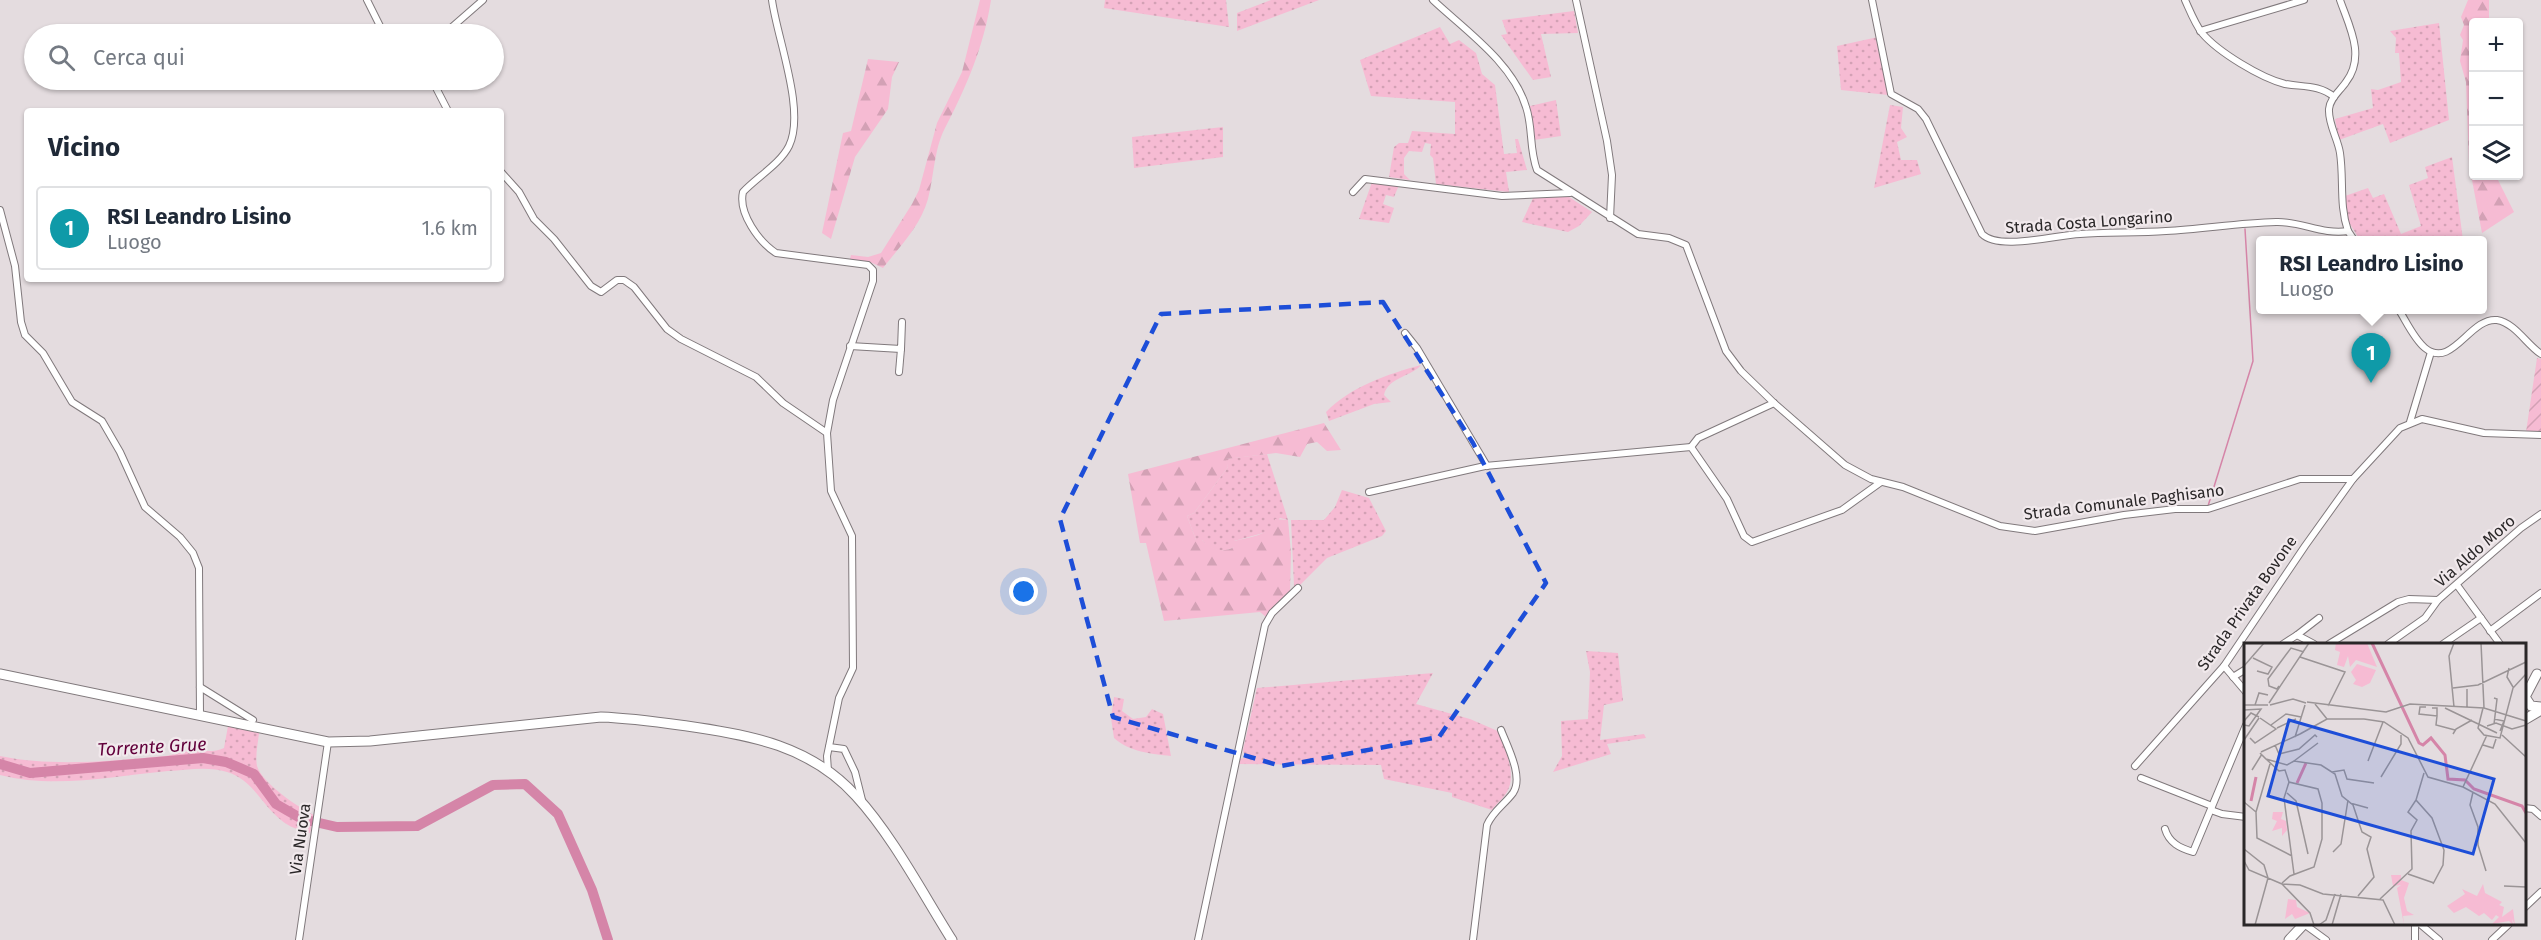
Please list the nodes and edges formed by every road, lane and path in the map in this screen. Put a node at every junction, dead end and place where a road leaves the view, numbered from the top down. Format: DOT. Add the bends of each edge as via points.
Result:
graph roads {
  1 [pos="367,0"];
  2 [pos="483,0"];
  3 [pos="772,0"];
  4 [pos="1433,0"];
  5 [pos="1576,0"];
  6 [pos="1872,0"];
  7 [pos="2185,0"];
  8 [pos="2304,0"];
  9 [pos="2340,0"];
  10 [pos="379,24"];
  11 [pos="455,24"];
  12 [pos="2200,31"];
  13 [pos="437,90"];
  14 [pos="2334,97"];
  15 [pos="446,108"];
  16 [pos="504,175"];
  17 [pos="1353,192"];
  18 [pos="1570,193"];
  19 [pos="0,210"];
  20 [pos="1610,218"];
  21 [pos="2348,231"];
  22 [pos="2351,236"];
  23 [pos="2401,314"];
  24 [pos="902,322"];
  25 [pos="1406,333"];
  26 [pos="850,346"];
  27 [pos="901,349"];
  28 [pos="2432,352"];
  29 [pos="2541,354"];
  30 [pos="899,372"];
  31 [pos="1774,403"];
  32 [pos="2410,422"];
  33 [pos="828,433"];
  34 [pos="2541,435"];
  35 [pos="1691,447"];
  36 [pos="1487,466"];
  37 [pos="2354,479"];
  38 [pos="1881,482"];
  39 [pos="1369,492"];
  40 [pos="2541,514"];
  41 [pos="2457,585"];
  42 [pos="1298,588"];
  43 [pos="2541,593"];
  44 [pos="2438,600"];
  45 [pos="2319,618"];
  46 [pos="2481,618"];
  47 [pos="2490,631"];
  48 [pos="2297,635"];
  49 [pos="2286,643"];
  50 [pos="2311,643"];
  51 [pos="2332,643"];
  52 [pos="2391,643"];
  53 [pos="2446,643"];
  54 [pos="2499,643"];
  55 [pos="2224,666"];
  56 [pos="2244,670"];
  57 [pos="2539,673"];
  58 [pos="0,674"];
  59 [pos="2233,677"];
  60 [pos="2526,684"];
  61 [pos="200,687"];
  62 [pos="2244,690"];
  63 [pos="2526,698"];
  64 [pos="2541,708"];
  65 [pos="200,716"];
  66 [pos="2526,719"];
  67 [pos="253,720"];
  68 [pos="1502,730"];
  69 [pos="2244,730"];
  70 [pos="328,742"];
  71 [pos="829,747"];
  72 [pos="2135,766"];
  73 [pos="828,771"];
  74 [pos="2141,778"];
  75 [pos="862,803"];
  76 [pos="2212,808"];
  77 [pos="2526,808"];
  78 [pos="2541,816"];
  79 [pos="2244,817"];
  80 [pos="2165,829"];
  81 [pos="2541,892"];
  82 [pos="2526,906"];
  83 [pos="2303,925"];
  84 [pos="2305,925"];
  85 [pos="2421,925"];
  86 [pos="2508,925"];
  87 [pos="299,940"];
  88 [pos="952,940"];
  89 [pos="1198,940"];
  90 [pos="1473,940"];
  91 [pos="2289,940"];
  92 [pos="2326,940"];
  93 [pos="2439,940"];
  94 [pos="2492,940"];
  1 -- 10 [label="street"];
  2 -- 11 [label="street"];
  3 -- 26 [label="street" via="789,67 793,127 789,146 748,187 742,199 744,210 764,246 776,253 868,265 873,270 873,281"];
  4 -- 18 [label="street, Strada Comunale Paghisano" via="1510,76 1526,106 1537,170"];
  5 -- 20 [label="street" via="1607,141 1612,175"];
  6 -- 21 [label="street, Strada Costa Longarino" via="1891,94 1918,109 1926,119 1987,239 2009,242 2277,222"];
  7 -- 12 [label="street"];
  8 -- 12 [label="street"];
  9 -- 14 [label="street" via="2353,31 2355,65"];
  12 -- 14 [label="street" via="2218,48 2264,75 2326,91"];
  13 -- 15 [label="street"];
  14 -- 21 [label="street" via="2329,112 2340,153 2341,200"];
  16 -- 33 [label="street" via="534,219 591,285 601,292 617,280 624,280 667,329 756,377 783,403"];
  17 -- 18 [label="street" via="1365,179 1502,196"];
  18 -- 20 [label="street, Strada Comunale Paghisano"];
  19 -- 61 [label="street" via="15,266 25,335 43,353 72,402 102,421 111,433 146,507 194,553 199,568"];
  20 -- 31 [label="street, Strada Comunale Paghisano" via="1638,234 1670,238 1686,245 1726,351"];
  21 -- 22 [label="street"];
  23 -- 28 [label="street" via="2423,347"];
  24 -- 27 [label="street"];
  25 -- 36 [label="street"];
  26 -- 27 [label="street"];
  26 -- 33 [label="street" via="833,400"];
  27 -- 30 [label="street"];
  28 -- 29 [label="street" via="2452,348 2469,332 2496,320 2508,325"];
  28 -- 32 [label="street"];
  31 -- 35 [label="street" via="1698,438"];
  31 -- 38 [label="street, Strada Comunale Paghisano" via="1845,465"];
  32 -- 34 [label="street" via="2428,420 2484,433"];
  32 -- 37 [label="street"];
  33 -- 71 [label="street" via="831,491 852,536 853,668 838,698"];
  35 -- 36 [label="street"];
  35 -- 38 [label="street" via="1727,499 1744,536 1752,542 1842,510"];
  36 -- 39 [label="street"];
  37 -- 38 [label="street, Strada Comunale Paghisano" via="2300,480 2220,507 2124,515 2034,531 2000,526"];
  37 -- 55 [label="street, Strada Privata Bovone"];
  40 -- 41 [label="street, Via Aldo Moro"];
  41 -- 44 [label="street, Via Aldo Moro"];
  41 -- 46 [label="street"];
  42 -- 89 [label="street" via="1265,625"];
  43 -- 47 [label="street"];
  44 -- 51 [label="street, Via Aldo Moro" via="2398,602"];
  44 -- 52 [label="street" via="2425,618"];
  45 -- 48 [label="street"];
  46 -- 47 [label="street"];
  46 -- 53 [label="street"];
  47 -- 54 [label="street"];
  48 -- 49 [label="street"];
  48 -- 50 [label="street"];
  55 -- 59 [label="street"];
  55 -- 72 [label="street, Strada Privata Bovone"];
  56 -- 59 [label="street"];
  57 -- 60 [label="main road"];
  58 -- 65 [label="main road"];
  59 -- 62 [label="street"];
  61 -- 65 [label="street"];
  61 -- 67 [label="street"];
  63 -- 64 [label="main road"];
  64 -- 66 [label="main road"];
  65 -- 70 [label="main road"];
  68 -- 90 [label="street" via="1516,782 1513,793 1487,825"];
  69 -- 76 [label="street"];
  70 -- 73 [label="main road" via="582,718 628,718 762,739 800,753"];
  70 -- 87 [label="street, Via Nuova"];
  71 -- 73 [label="street"];
  71 -- 75 [label="street" via="844,749 848,755"];
  73 -- 75 [label="main road"];
  74 -- 76 [label="street"];
  75 -- 88 [label="main road"];
  76 -- 79 [label="street" via="2222,814"];
  76 -- 80 [label="street" via="2193,852 2168,838"];
  77 -- 78 [label="street"];
  81 -- 82 [label="street"];
  83 -- 91 [label="main road"];
  84 -- 92 [label="street"];
  85 -- 93 [label="street"];
  86 -- 94 [label="street"];
}
